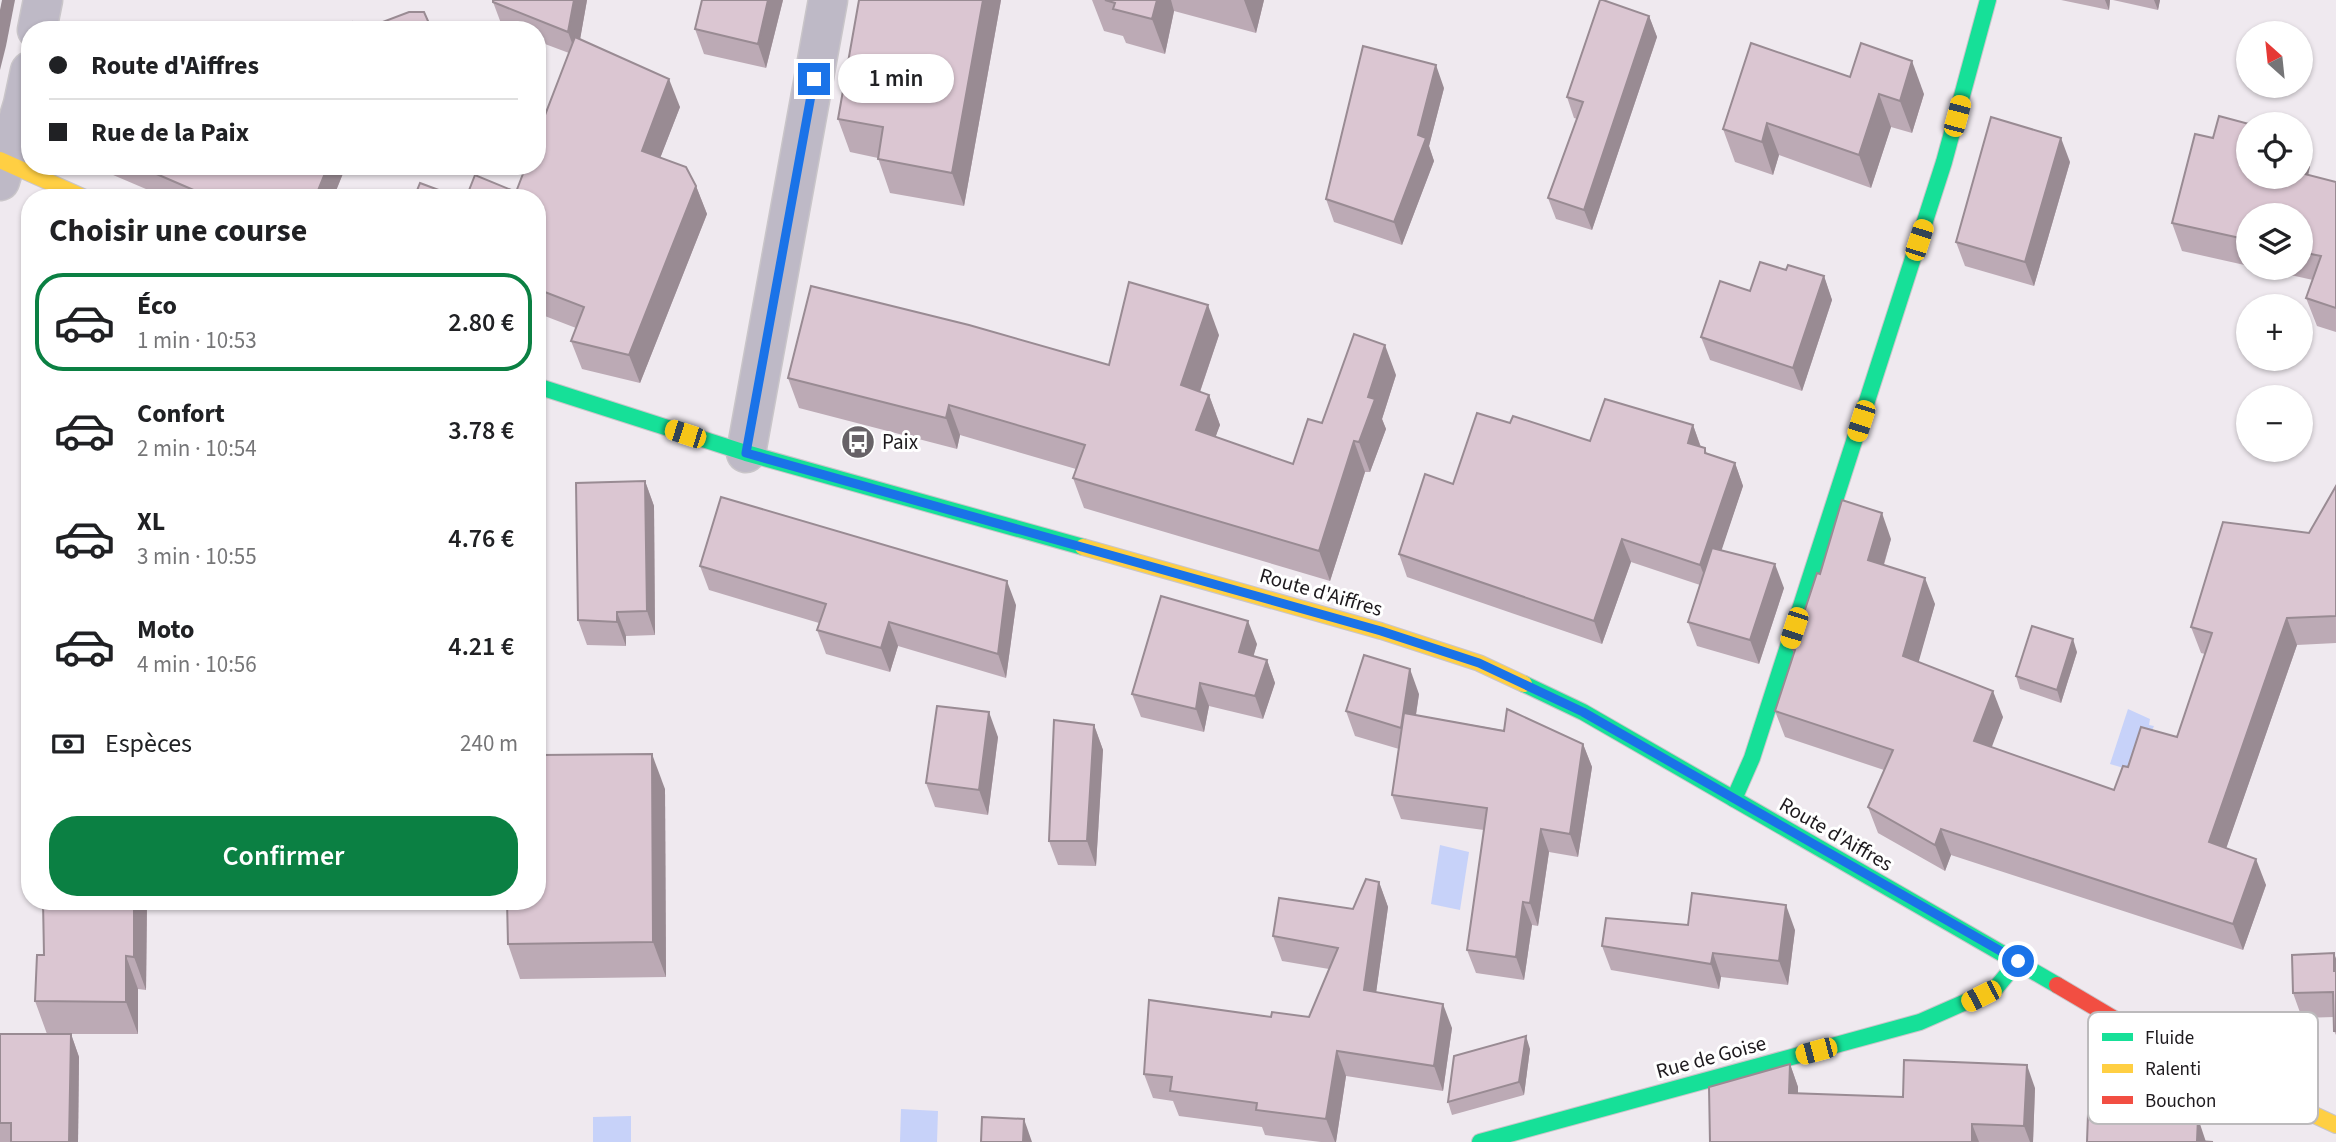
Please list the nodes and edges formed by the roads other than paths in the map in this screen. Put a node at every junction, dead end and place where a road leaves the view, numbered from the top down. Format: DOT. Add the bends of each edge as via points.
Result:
graph roads {
  1 [pos="43,0"];
  2 [pos="828,0"];
  3 [pos="1988,0"];
  4 [pos="39,21"];
  5 [pos="21,110"];
  6 [pos="2,168"];
  7 [pos="21,175"];
  8 [pos="21,175"];
  9 [pos="60,189"];
  10 [pos="546,389"];
  11 [pos="746,453"];
  12 [pos="1734,799"];
  13 [pos="2018,961"];
  14 [pos="2103,1012"];
  15 [pos="2318,1117"];
  16 [pos="2336,1125"];
  17 [pos="1480,1142"];
  1 -- 4 [label="street"];
  2 -- 11 [label="street"];
  3 -- 12 [label="main road" via="1944,162 1756,744"];
  5 -- 6 [label="street"];
  6 -- 7 [label="main road"];
  8 -- 9 [label="main road"];
  10 -- 11 [label="main road, Route d'Aiffres"];
  11 -- 12 [label="main road, Route d'Aiffres" via="1381,631 1479,663 1583,712"];
  12 -- 13 [label="main road, Route d'Aiffres"];
  13 -- 14 [label="main road, Route d'Aiffres"];
  13 -- 17 [label="main road, Rue de Goise" via="1995,989 1920,1023"];
  15 -- 16 [label="main road, Route d'Aiffres"];
}
